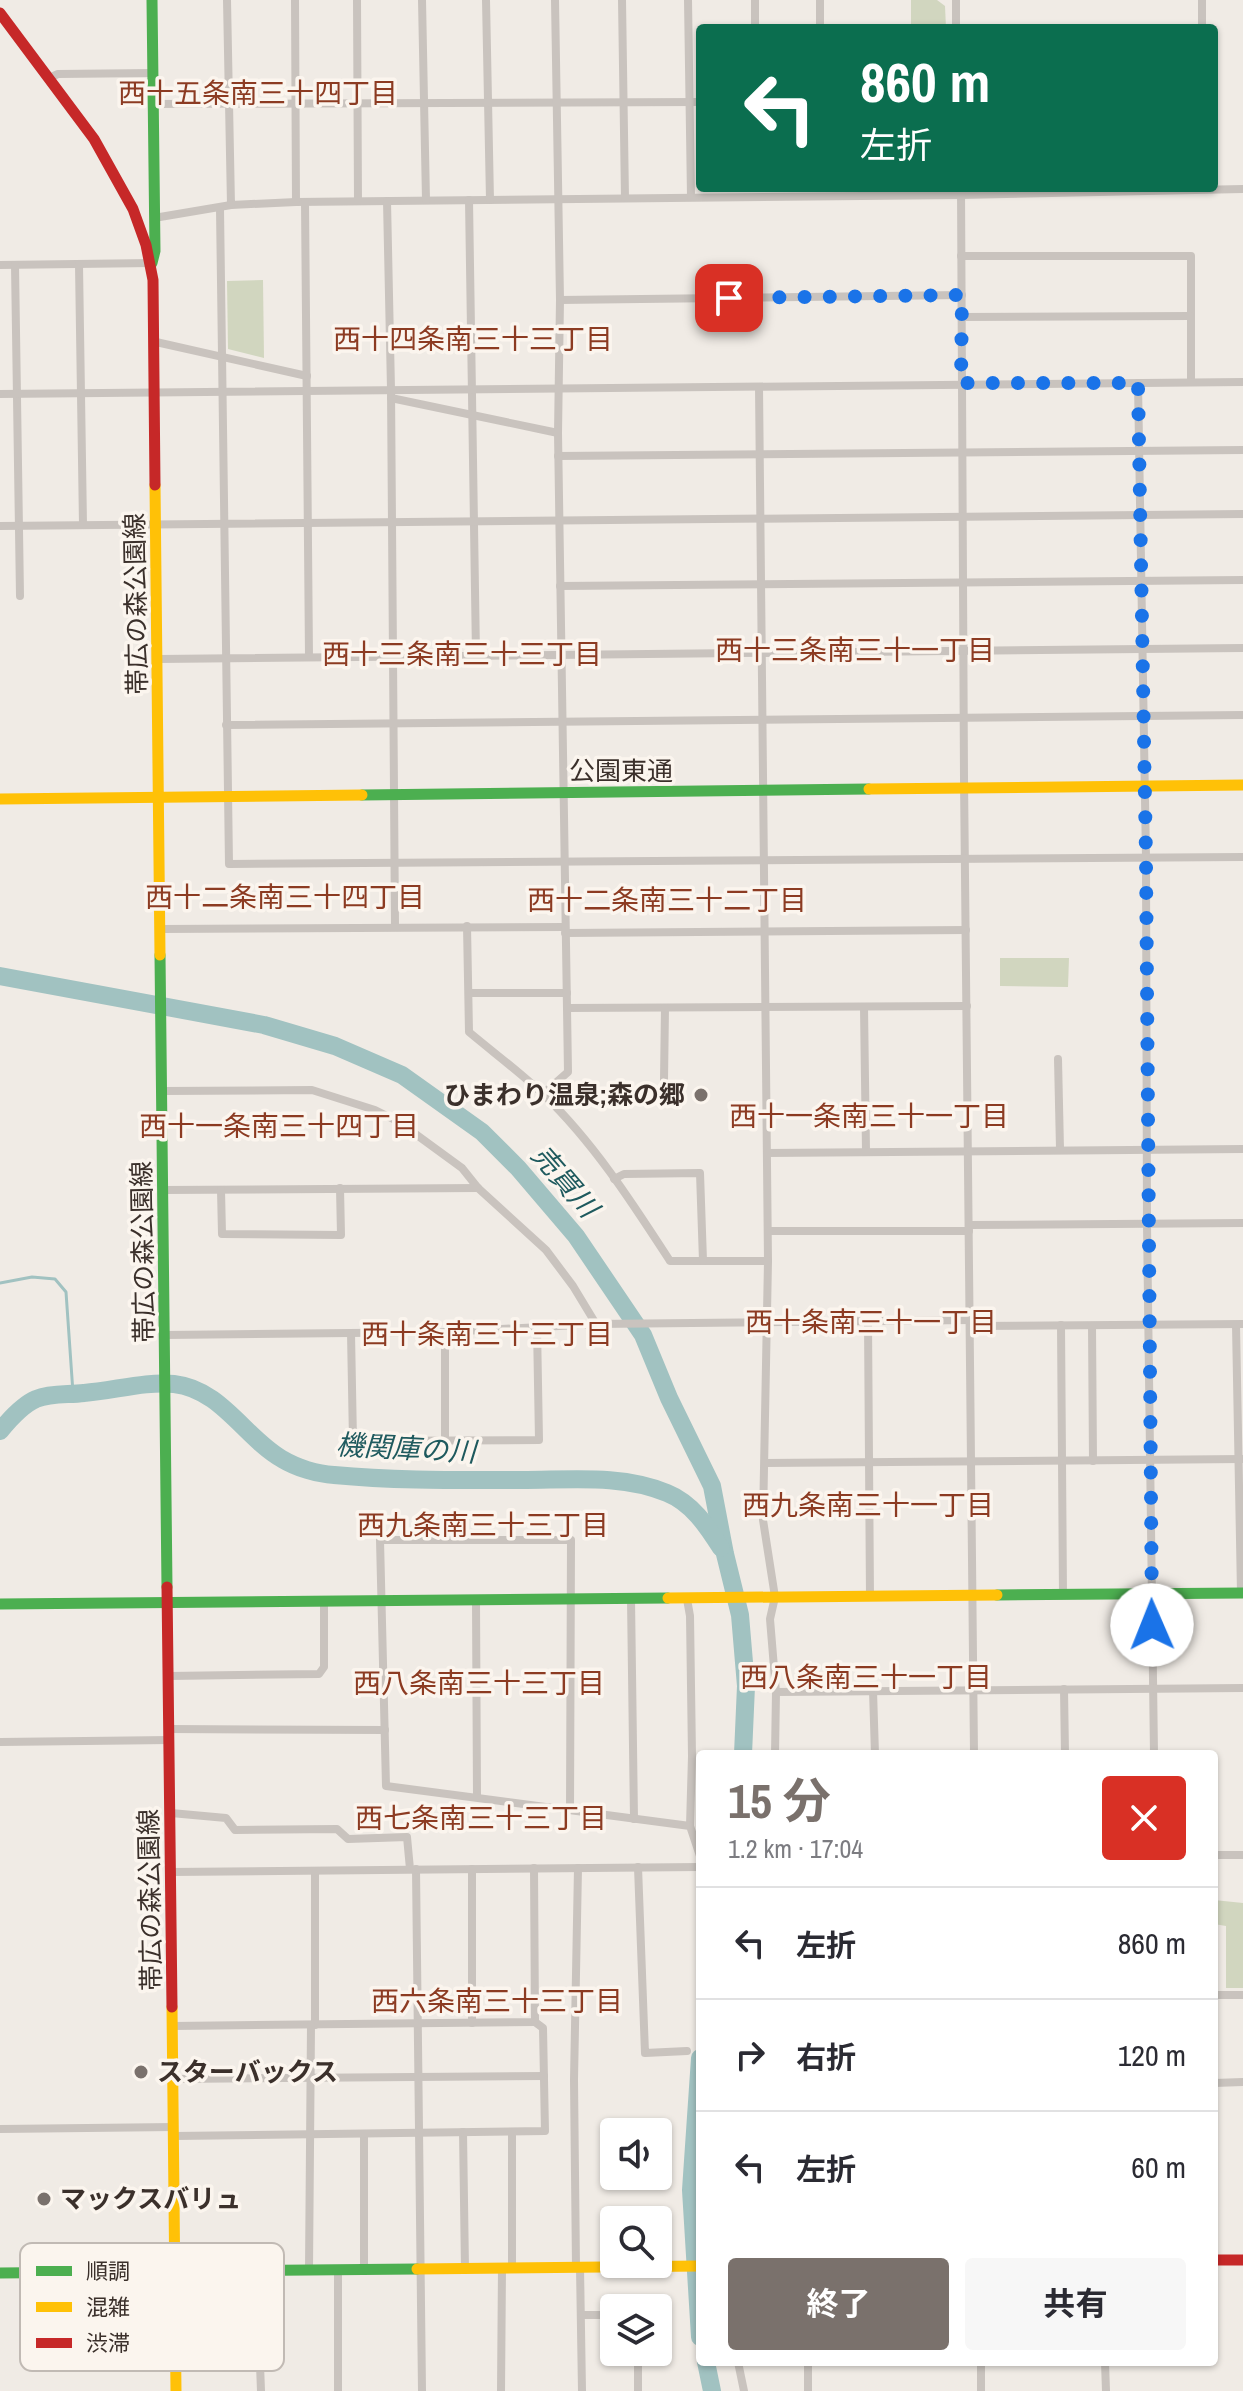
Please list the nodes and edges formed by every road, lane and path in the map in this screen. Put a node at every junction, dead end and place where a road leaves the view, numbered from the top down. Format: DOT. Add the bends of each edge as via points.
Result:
graph roads {
  1 [pos="152,0"];
  2 [pos="227,0"];
  3 [pos="295,0"];
  4 [pos="357,0"];
  5 [pos="422,0"];
  6 [pos="486,0"];
  7 [pos="555,0"];
  8 [pos="622,0"];
  9 [pos="688,0"];
  10 [pos="755,0"];
  11 [pos="820,0"];
  12 [pos="956,0"];
  13 [pos="1202,0"];
  14 [pos="0,13"];
  15 [pos="755,24"];
  16 [pos="820,24"];
  17 [pos="956,24"];
  18 [pos="1202,24"];
  19 [pos="153,73"];
  20 [pos="49,78"];
  21 [pos="489,101"];
  22 [pos="423,102"];
  23 [pos="690,102"];
  24 [pos="696,102"];
  25 [pos="229,103"];
  26 [pos="295,103"];
  27 [pos="359,103"];
  28 [pos="557,103"];
  29 [pos="623,103"];
  30 [pos="153,104"];
  31 [pos="1218,188"];
  32 [pos="1243,189"];
  33 [pos="756,192"];
  34 [pos="821,192"];
  35 [pos="961,192"];
  36 [pos="691,197"];
  37 [pos="625,198"];
  38 [pos="559,199"];
  39 [pos="426,200"];
  40 [pos="469,200"];
  41 [pos="490,200"];
  42 [pos="358,201"];
  43 [pos="387,201"];
  44 [pos="300,202"];
  45 [pos="231,205"];
  46 [pos="220,209"];
  47 [pos="154,218"];
  48 [pos="961,256"];
  49 [pos="152,263"];
  50 [pos="0,265"];
  51 [pos="15,265"];
  52 [pos="79,265"];
  53 [pos="962,295"];
  54 [pos="560,300"];
  55 [pos="1190,316"];
  56 [pos="962,317"];
  57 [pos="156,342"];
  58 [pos="222,357"];
  59 [pos="307,376"];
  60 [pos="1191,382"];
  61 [pos="1243,382"];
  62 [pos="961,383"];
  63 [pos="1138,383"];
  64 [pos="558,387"];
  65 [pos="759,387"];
  66 [pos="473,388"];
  67 [pos="222,391"];
  68 [pos="307,391"];
  69 [pos="0,394"];
  70 [pos="18,394"];
  71 [pos="82,394"];
  72 [pos="156,394"];
  73 [pos="391,394"];
  74 [pos="473,416"];
  75 [pos="558,433"];
  76 [pos="1243,450"];
  77 [pos="1139,451"];
  78 [pos="962,452"];
  79 [pos="760,453"];
  80 [pos="558,456"];
  81 [pos="1140,514"];
  82 [pos="1243,514"];
  83 [pos="963,517"];
  84 [pos="759,520"];
  85 [pos="474,521"];
  86 [pos="559,521"];
  87 [pos="307,522"];
  88 [pos="392,522"];
  89 [pos="157,524"];
  90 [pos="224,524"];
  91 [pos="83,525"];
  92 [pos="0,526"];
  93 [pos="19,526"];
  94 [pos="1243,580"];
  95 [pos="1141,581"];
  96 [pos="964,584"];
  97 [pos="760,585"];
  98 [pos="560,586"];
  99 [pos="20,596"];
  100 [pos="1243,648"];
  101 [pos="1142,649"];
  102 [pos="964,650"];
  103 [pos="762,652"];
  104 [pos="476,655"];
  105 [pos="561,655"];
  106 [pos="224,657"];
  107 [pos="309,657"];
  108 [pos="393,657"];
  109 [pos="159,659"];
  110 [pos="1243,715"];
  111 [pos="1143,717"];
  112 [pos="762,719"];
  113 [pos="964,719"];
  114 [pos="562,723"];
  115 [pos="393,724"];
  116 [pos="226,725"];
  117 [pos="1243,785"];
  118 [pos="1144,787"];
  119 [pos="964,789"];
  120 [pos="762,792"];
  121 [pos="563,793"];
  122 [pos="393,795"];
  123 [pos="227,796"];
  124 [pos="160,797"];
  125 [pos="0,799"];
  126 [pos="1243,857"];
  127 [pos="1146,858"];
  128 [pos="965,859"];
  129 [pos="765,861"];
  130 [pos="395,862"];
  131 [pos="564,862"];
  132 [pos="395,926"];
  133 [pos="467,926"];
  134 [pos="162,929"];
  135 [pos="565,930"];
  136 [pos="966,930"];
  137 [pos="766,931"];
  138 [pos="469,993"];
  139 [pos="567,993"];
  140 [pos="967,1006"];
  141 [pos="765,1007"];
  142 [pos="864,1007"];
  143 [pos="567,1008"];
  144 [pos="665,1008"];
  145 [pos="1058,1059"];
  146 [pos="664,1080"];
  147 [pos="163,1091"];
  148 [pos="543,1094"];
  149 [pos="1060,1149"];
  150 [pos="1243,1149"];
  151 [pos="968,1150"];
  152 [pos="1148,1150"];
  153 [pos="866,1151"];
  154 [pos="767,1153"];
  155 [pos="614,1179"];
  156 [pos="340,1188"];
  157 [pos="478,1188"];
  158 [pos="164,1190"];
  159 [pos="221,1190"];
  160 [pos="1243,1223"];
  161 [pos="1147,1224"];
  162 [pos="969,1228"];
  163 [pos="768,1231"];
  164 [pos="703,1261"];
  165 [pos="768,1261"];
  166 [pos="868,1321"];
  167 [pos="768,1322"];
  168 [pos="971,1323"];
  169 [pos="599,1324"];
  170 [pos="1239,1324"];
  171 [pos="1061,1325"];
  172 [pos="1149,1325"];
  173 [pos="1092,1326"];
  174 [pos="537,1327"];
  175 [pos="445,1332"];
  176 [pos="351,1333"];
  177 [pos="166,1335"];
  178 [pos="445,1441"];
  179 [pos="1241,1459"];
  180 [pos="1150,1460"];
  181 [pos="870,1461"];
  182 [pos="971,1461"];
  183 [pos="1063,1461"];
  184 [pos="1093,1461"];
  185 [pos="765,1463"];
  186 [pos="1242,1593"];
  187 [pos="1151,1594"];
  188 [pos="1063,1595"];
  189 [pos="972,1596"];
  190 [pos="769,1597"];
  191 [pos="870,1597"];
  192 [pos="693,1598"];
  193 [pos="631,1599"];
  194 [pos="381,1600"];
  195 [pos="570,1600"];
  196 [pos="324,1601"];
  197 [pos="476,1601"];
  198 [pos="0,1604"];
  199 [pos="169,1604"];
  200 [pos="169,1676"];
  201 [pos="1243,1688"];
  202 [pos="1064,1689"];
  203 [pos="1154,1689"];
  204 [pos="873,1690"];
  205 [pos="974,1690"];
  206 [pos="776,1692"];
  207 [pos="385,1730"];
  208 [pos="170,1734"];
  209 [pos="0,1742"];
  210 [pos="775,1750"];
  211 [pos="875,1750"];
  212 [pos="974,1750"];
  213 [pos="1065,1750"];
  214 [pos="1154,1750"];
  215 [pos="477,1797"];
  216 [pos="570,1810"];
  217 [pos="171,1813"];
  218 [pos="634,1819"];
  219 [pos="690,1826"];
  220 [pos="696,1844"];
  221 [pos="1218,1855"];
  222 [pos="1243,1855"];
  223 [pos="638,1867"];
  224 [pos="696,1867"];
  225 [pos="534,1868"];
  226 [pos="578,1868"];
  227 [pos="413,1869"];
  228 [pos="472,1869"];
  229 [pos="315,1871"];
  230 [pos="171,1872"];
  231 [pos="1218,1995"];
  232 [pos="1243,1995"];
  233 [pos="535,2022"];
  234 [pos="472,2023"];
  235 [pos="313,2025"];
  236 [pos="418,2025"];
  237 [pos="173,2026"];
  238 [pos="687,2051"];
  239 [pos="544,2076"];
  240 [pos="420,2078"];
  241 [pos="173,2079"];
  242 [pos="311,2079"];
  243 [pos="1243,2082"];
  244 [pos="1218,2083"];
  245 [pos="0,2129"];
  246 [pos="174,2132"];
  247 [pos="463,2132"];
  248 [pos="512,2132"];
  249 [pos="420,2133"];
  250 [pos="364,2134"];
  251 [pos="310,2135"];
  252 [pos="174,2243"];
  253 [pos="1218,2260"];
  254 [pos="1243,2260"];
  255 [pos="696,2266"];
  256 [pos="578,2267"];
  257 [pos="421,2268"];
  258 [pos="507,2268"];
  259 [pos="338,2269"];
  260 [pos="364,2269"];
  261 [pos="465,2269"];
  262 [pos="284,2270"];
  263 [pos="309,2270"];
  264 [pos="0,2273"];
  265 [pos="20,2273"];
  266 [pos="581,2315"];
  267 [pos="600,2315"];
  268 [pos="638,2366"];
  269 [pos="739,2366"];
  270 [pos="808,2366"];
  271 [pos="981,2366"];
  272 [pos="1105,2366"];
  273 [pos="176,2371"];
  274 [pos="260,2371"];
  275 [pos="176,2391"];
  276 [pos="261,2391"];
  277 [pos="338,2391"];
  278 [pos="422,2391"];
  279 [pos="501,2391"];
  280 [pos="582,2391"];
  281 [pos="638,2391"];
  282 [pos="744,2391"];
  283 [pos="808,2391"];
  284 [pos="981,2391"];
  285 [pos="1106,2391"];
  1 -- 19 [label="street"];
  2 -- 25 [label="street"];
  3 -- 26 [label="street"];
  4 -- 27 [label="street"];
  5 -- 22 [label="street"];
  6 -- 21 [label="street"];
  7 -- 28 [label="street"];
  8 -- 29 [label="street"];
  9 -- 23 [label="street"];
  10 -- 15 [label="street"];
  11 -- 16 [label="street"];
  12 -- 17 [label="street"];
  13 -- 18 [label="street"];
  14 -- 20 [label="street, 帯広の森公園線"];
  19 -- 20 [label="street"];
  19 -- 30 [label="street"];
  20 -- 49 [label="street, 帯広の森公園線" via="118,180"];
  21 -- 22 [label="street"];
  21 -- 28 [label="street"];
  21 -- 41 [label="street"];
  22 -- 27 [label="street"];
  22 -- 39 [label="street"];
  23 -- 24 [label="street"];
  23 -- 29 [label="street"];
  23 -- 36 [label="street"];
  25 -- 26 [label="street"];
  25 -- 30 [label="street"];
  25 -- 45 [label="street"];
  26 -- 27 [label="street"];
  26 -- 44 [label="street"];
  27 -- 42 [label="street"];
  28 -- 29 [label="street"];
  28 -- 38 [label="street"];
  29 -- 37 [label="street"];
  30 -- 47 [label="street"];
  31 -- 32 [label="street"];
  33 -- 34 [label="street"];
  33 -- 36 [label="street"];
  34 -- 35 [label="street"];
  35 -- 48 [label="street"];
  36 -- 37 [label="street"];
  37 -- 38 [label="street"];
  38 -- 41 [label="street"];
  38 -- 54 [label="street"];
  39 -- 40 [label="street"];
  39 -- 43 [label="street"];
  40 -- 41 [label="street"];
  40 -- 66 [label="street"];
  42 -- 43 [label="street"];
  42 -- 44 [label="street"];
  43 -- 73 [label="street"];
  44 -- 45 [label="street"];
  44 -- 59 [label="street"];
  45 -- 46 [label="street"];
  46 -- 47 [label="street"];
  46 -- 58 [label="street"];
  47 -- 49 [label="street"];
  48 -- 53 [label="street"];
  48 -- 55 [label="street" via="1191,256"];
  49 -- 52 [label="street"];
  49 -- 57 [label="street, 帯広の森公園線"];
  50 -- 51 [label="street"];
  51 -- 52 [label="street"];
  51 -- 70 [label="street"];
  52 -- 71 [label="street"];
  53 -- 54 [label="street"];
  53 -- 56 [label="street"];
  54 -- 64 [label="street"];
  55 -- 56 [label="street"];
  55 -- 60 [label="street"];
  56 -- 62 [label="street"];
  57 -- 58 [label="street"];
  57 -- 72 [label="street, 帯広の森公園線"];
  58 -- 59 [label="street"];
  58 -- 67 [label="street"];
  59 -- 68 [label="street"];
  60 -- 61 [label="street"];
  60 -- 63 [label="street"];
  62 -- 63 [label="street"];
  62 -- 65 [label="street"];
  62 -- 78 [label="street"];
  63 -- 77 [label="street"];
  64 -- 65 [label="street"];
  64 -- 66 [label="street"];
  64 -- 75 [label="street"];
  65 -- 79 [label="street"];
  66 -- 73 [label="street"];
  66 -- 74 [label="street"];
  67 -- 68 [label="street"];
  67 -- 72 [label="street"];
  67 -- 90 [label="street"];
  68 -- 73 [label="street"];
  68 -- 87 [label="street"];
  69 -- 70 [label="street"];
  70 -- 71 [label="street"];
  70 -- 93 [label="street"];
  71 -- 72 [label="street"];
  71 -- 91 [label="street"];
  72 -- 89 [label="street, 帯広の森公園線"];
  73 -- 74 [label="street"];
  73 -- 88 [label="street"];
  74 -- 75 [label="street"];
  74 -- 85 [label="street"];
  75 -- 80 [label="street"];
  76 -- 77 [label="street"];
  77 -- 78 [label="street"];
  77 -- 81 [label="street"];
  78 -- 79 [label="street"];
  78 -- 83 [label="street"];
  79 -- 80 [label="street"];
  79 -- 84 [label="street"];
  80 -- 86 [label="street"];
  81 -- 82 [label="street"];
  81 -- 83 [label="street"];
  81 -- 95 [label="street"];
  83 -- 84 [label="street"];
  83 -- 96 [label="street"];
  84 -- 86 [label="street"];
  84 -- 97 [label="street"];
  85 -- 86 [label="street"];
  85 -- 88 [label="street"];
  85 -- 104 [label="street"];
  86 -- 98 [label="street"];
  87 -- 88 [label="street"];
  87 -- 90 [label="street"];
  87 -- 107 [label="street"];
  88 -- 108 [label="street"];
  89 -- 90 [label="street"];
  89 -- 91 [label="street"];
  89 -- 109 [label="street, 帯広の森公園線"];
  90 -- 106 [label="street"];
  91 -- 93 [label="street"];
  92 -- 93 [label="street"];
  93 -- 99 [label="street"];
  94 -- 95 [label="street"];
  95 -- 96 [label="street"];
  95 -- 101 [label="street"];
  96 -- 97 [label="street"];
  96 -- 102 [label="street"];
  97 -- 98 [label="street"];
  97 -- 103 [label="street"];
  98 -- 105 [label="street"];
  100 -- 101 [label="street"];
  101 -- 102 [label="street"];
  101 -- 111 [label="street"];
  102 -- 103 [label="street"];
  102 -- 113 [label="street"];
  103 -- 105 [label="street"];
  103 -- 112 [label="street"];
  104 -- 105 [label="street"];
  104 -- 108 [label="street"];
  105 -- 114 [label="street"];
  106 -- 107 [label="street"];
  106 -- 109 [label="street"];
  106 -- 116 [label="street"];
  107 -- 108 [label="street"];
  108 -- 115 [label="street"];
  109 -- 124 [label="street, 帯広の森公園線"];
  110 -- 111 [label="street"];
  111 -- 113 [label="street"];
  111 -- 118 [label="street"];
  112 -- 113 [label="street"];
  112 -- 114 [label="street"];
  112 -- 120 [label="street"];
  113 -- 119 [label="street"];
  114 -- 115 [label="street"];
  114 -- 121 [label="street"];
  115 -- 116 [label="street"];
  115 -- 122 [label="street"];
  116 -- 123 [label="street"];
  117 -- 118 [label="street, 公園東通"];
  118 -- 119 [label="street, 公園東通"];
  118 -- 127 [label="street"];
  119 -- 120 [label="street, 公園東通"];
  119 -- 128 [label="street"];
  120 -- 121 [label="street, 公園東通"];
  120 -- 129 [label="street"];
  121 -- 122 [label="street, 公園東通"];
  121 -- 131 [label="street"];
  122 -- 123 [label="street, 公園東通"];
  122 -- 130 [label="street"];
  123 -- 124 [label="street, 公園東通"];
  123 -- 130 [label="street" via="229,864"];
  124 -- 125 [label="street, 公園東通"];
  124 -- 134 [label="street, 帯広の森公園線"];
  126 -- 127 [label="street"];
  127 -- 128 [label="street"];
  127 -- 152 [label="street"];
  128 -- 129 [label="street"];
  128 -- 136 [label="street"];
  129 -- 131 [label="street"];
  129 -- 137 [label="street"];
  130 -- 131 [label="street"];
  130 -- 132 [label="street"];
  131 -- 135 [label="street"];
  132 -- 133 [label="street"];
  132 -- 134 [label="street"];
  133 -- 135 [label="street"];
  133 -- 138 [label="street"];
  134 -- 147 [label="street, 帯広の森公園線"];
  135 -- 137 [label="street"];
  135 -- 139 [label="street"];
  136 -- 137 [label="street"];
  136 -- 140 [label="street"];
  137 -- 141 [label="street"];
  138 -- 139 [label="street"];
  138 -- 148 [label="street" via="469,1032"];
  139 -- 143 [label="street"];
  140 -- 142 [label="street"];
  140 -- 151 [label="street"];
  141 -- 142 [label="street"];
  141 -- 144 [label="street"];
  141 -- 154 [label="street"];
  142 -- 153 [label="street"];
  143 -- 144 [label="street"];
  143 -- 148 [label="street" via="568,1072"];
  144 -- 146 [label="street"];
  145 -- 149 [label="street"];
  147 -- 157 [label="street" via="312,1090 399,1122 462,1168"];
  147 -- 158 [label="street, 帯広の森公園線"];
  148 -- 155 [label="street"];
  149 -- 151 [label="street"];
  149 -- 152 [label="street"];
  150 -- 152 [label="street"];
  151 -- 153 [label="street"];
  151 -- 162 [label="street"];
  152 -- 161 [label="street"];
  153 -- 154 [label="street"];
  154 -- 163 [label="street"];
  155 -- 164 [label="street" via="670,1261"];
  155 -- 164 [label="street" via="624,1174 700,1173"];
  156 -- 157 [label="street"];
  156 -- 159 [label="street"];
  156 -- 159 [label="street" via="341,1235 222,1234"];
  157 -- 169 [label="street" via="546,1250"];
  158 -- 159 [label="street"];
  158 -- 177 [label="street, 帯広の森公園線"];
  160 -- 161 [label="street"];
  161 -- 162 [label="street"];
  161 -- 172 [label="street"];
  162 -- 163 [label="street"];
  162 -- 168 [label="street"];
  163 -- 165 [label="street"];
  164 -- 165 [label="street"];
  165 -- 167 [label="street"];
  166 -- 167 [label="street"];
  166 -- 168 [label="street"];
  166 -- 181 [label="street"];
  167 -- 169 [label="street"];
  167 -- 185 [label="street"];
  168 -- 171 [label="street"];
  168 -- 182 [label="street"];
  169 -- 174 [label="street"];
  170 -- 172 [label="street"];
  170 -- 179 [label="street"];
  171 -- 173 [label="street"];
  171 -- 183 [label="street"];
  172 -- 173 [label="street"];
  172 -- 180 [label="street"];
  173 -- 184 [label="street"];
  174 -- 175 [label="street"];
  174 -- 178 [label="street" via="539,1440"];
  175 -- 176 [label="street"];
  175 -- 178 [label="street"];
  176 -- 177 [label="street"];
  176 -- 178 [label="street" via="353,1441"];
  177 -- 199 [label="street, 帯広の森公園線"];
  179 -- 180 [label="street"];
  179 -- 186 [label="street"];
  180 -- 184 [label="street"];
  180 -- 187 [label="street"];
  181 -- 182 [label="street"];
  181 -- 185 [label="street"];
  181 -- 191 [label="street"];
  182 -- 183 [label="street"];
  182 -- 189 [label="street"];
  183 -- 184 [label="street"];
  183 -- 188 [label="street"];
  185 -- 190 [label="street"];
  186 -- 187 [label="street"];
  187 -- 188 [label="street"];
  187 -- 203 [label="street"];
  188 -- 189 [label="street"];
  189 -- 191 [label="street"];
  189 -- 205 [label="street"];
  190 -- 191 [label="street"];
  190 -- 192 [label="street"];
  190 -- 206 [label="street"];
  192 -- 193 [label="street"];
  192 -- 219 [label="street"];
  193 -- 195 [label="street"];
  193 -- 218 [label="street"];
  194 -- 195 [label="street" via="380,1540 571,1540"];
  194 -- 196 [label="street"];
  194 -- 197 [label="street"];
  194 -- 207 [label="street"];
  195 -- 197 [label="street"];
  195 -- 216 [label="street"];
  196 -- 199 [label="street"];
  196 -- 200 [label="street" via="324,1667 319,1674"];
  197 -- 215 [label="street"];
  198 -- 199 [label="street"];
  199 -- 200 [label="street, 帯広の森公園線"];
  200 -- 208 [label="street, 帯広の森公園線"];
  201 -- 203 [label="street"];
  202 -- 203 [label="street"];
  202 -- 205 [label="street"];
  202 -- 213 [label="street"];
  203 -- 214 [label="street"];
  204 -- 205 [label="street"];
  204 -- 206 [label="street"];
  204 -- 211 [label="street"];
  205 -- 212 [label="street"];
  206 -- 210 [label="street"];
  207 -- 208 [label="street"];
  207 -- 215 [label="street" via="386,1786"];
  208 -- 209 [label="street"];
  208 -- 217 [label="street, 帯広の森公園線"];
  215 -- 216 [label="street"];
  216 -- 218 [label="street"];
  217 -- 227 [label="street" via="226,1818 235,1830 337,1829 348,1839 407,1837"];
  217 -- 230 [label="street, 帯広の森公園線"];
  218 -- 219 [label="street"];
  219 -- 220 [label="street"];
  221 -- 222 [label="street"];
  223 -- 224 [label="street"];
  223 -- 226 [label="street"];
  223 -- 238 [label="street" via="645,2053"];
  225 -- 226 [label="street"];
  225 -- 228 [label="street"];
  225 -- 233 [label="street"];
  226 -- 256 [label="street"];
  227 -- 228 [label="street"];
  227 -- 229 [label="street"];
  227 -- 236 [label="street"];
  228 -- 234 [label="street"];
  229 -- 230 [label="street"];
  229 -- 235 [label="street"];
  230 -- 237 [label="street, 帯広の森公園線"];
  231 -- 232 [label="street"];
  233 -- 234 [label="street"];
  233 -- 239 [label="street" via="543,2028"];
  234 -- 236 [label="street"];
  235 -- 236 [label="street"];
  235 -- 237 [label="street"];
  235 -- 242 [label="street"];
  236 -- 240 [label="street"];
  237 -- 241 [label="street, 帯広の森公園線"];
  239 -- 240 [label="street"];
  239 -- 248 [label="street" via="545,2131"];
  240 -- 242 [label="street"];
  240 -- 249 [label="street"];
  241 -- 242 [label="street"];
  241 -- 246 [label="street, 帯広の森公園線"];
  242 -- 251 [label="street"];
  243 -- 244 [label="street"];
  245 -- 246 [label="street"];
  246 -- 251 [label="street"];
  246 -- 252 [label="street, 帯広の森公園線"];
  247 -- 248 [label="street"];
  247 -- 249 [label="street"];
  247 -- 261 [label="street"];
  248 -- 258 [label="street"];
  249 -- 250 [label="street"];
  249 -- 257 [label="street"];
  250 -- 251 [label="street"];
  250 -- 260 [label="street"];
  251 -- 263 [label="street"];
  253 -- 254 [label="street"];
  255 -- 256 [label="street"];
  256 -- 258 [label="street"];
  256 -- 266 [label="street"];
  257 -- 260 [label="street"];
  257 -- 261 [label="street"];
  257 -- 278 [label="street"];
  258 -- 261 [label="street"];
  258 -- 279 [label="street"];
  259 -- 260 [label="street"];
  259 -- 263 [label="street"];
  259 -- 277 [label="street"];
  262 -- 263 [label="street"];
  264 -- 265 [label="street"];
  266 -- 267 [label="street"];
  266 -- 280 [label="street"];
  268 -- 281 [label="street"];
  269 -- 282 [label="street"];
  270 -- 283 [label="street"];
  271 -- 284 [label="street"];
  272 -- 285 [label="street"];
  273 -- 275 [label="street, 帯広の森公園線"];
  274 -- 276 [label="street"];
}
